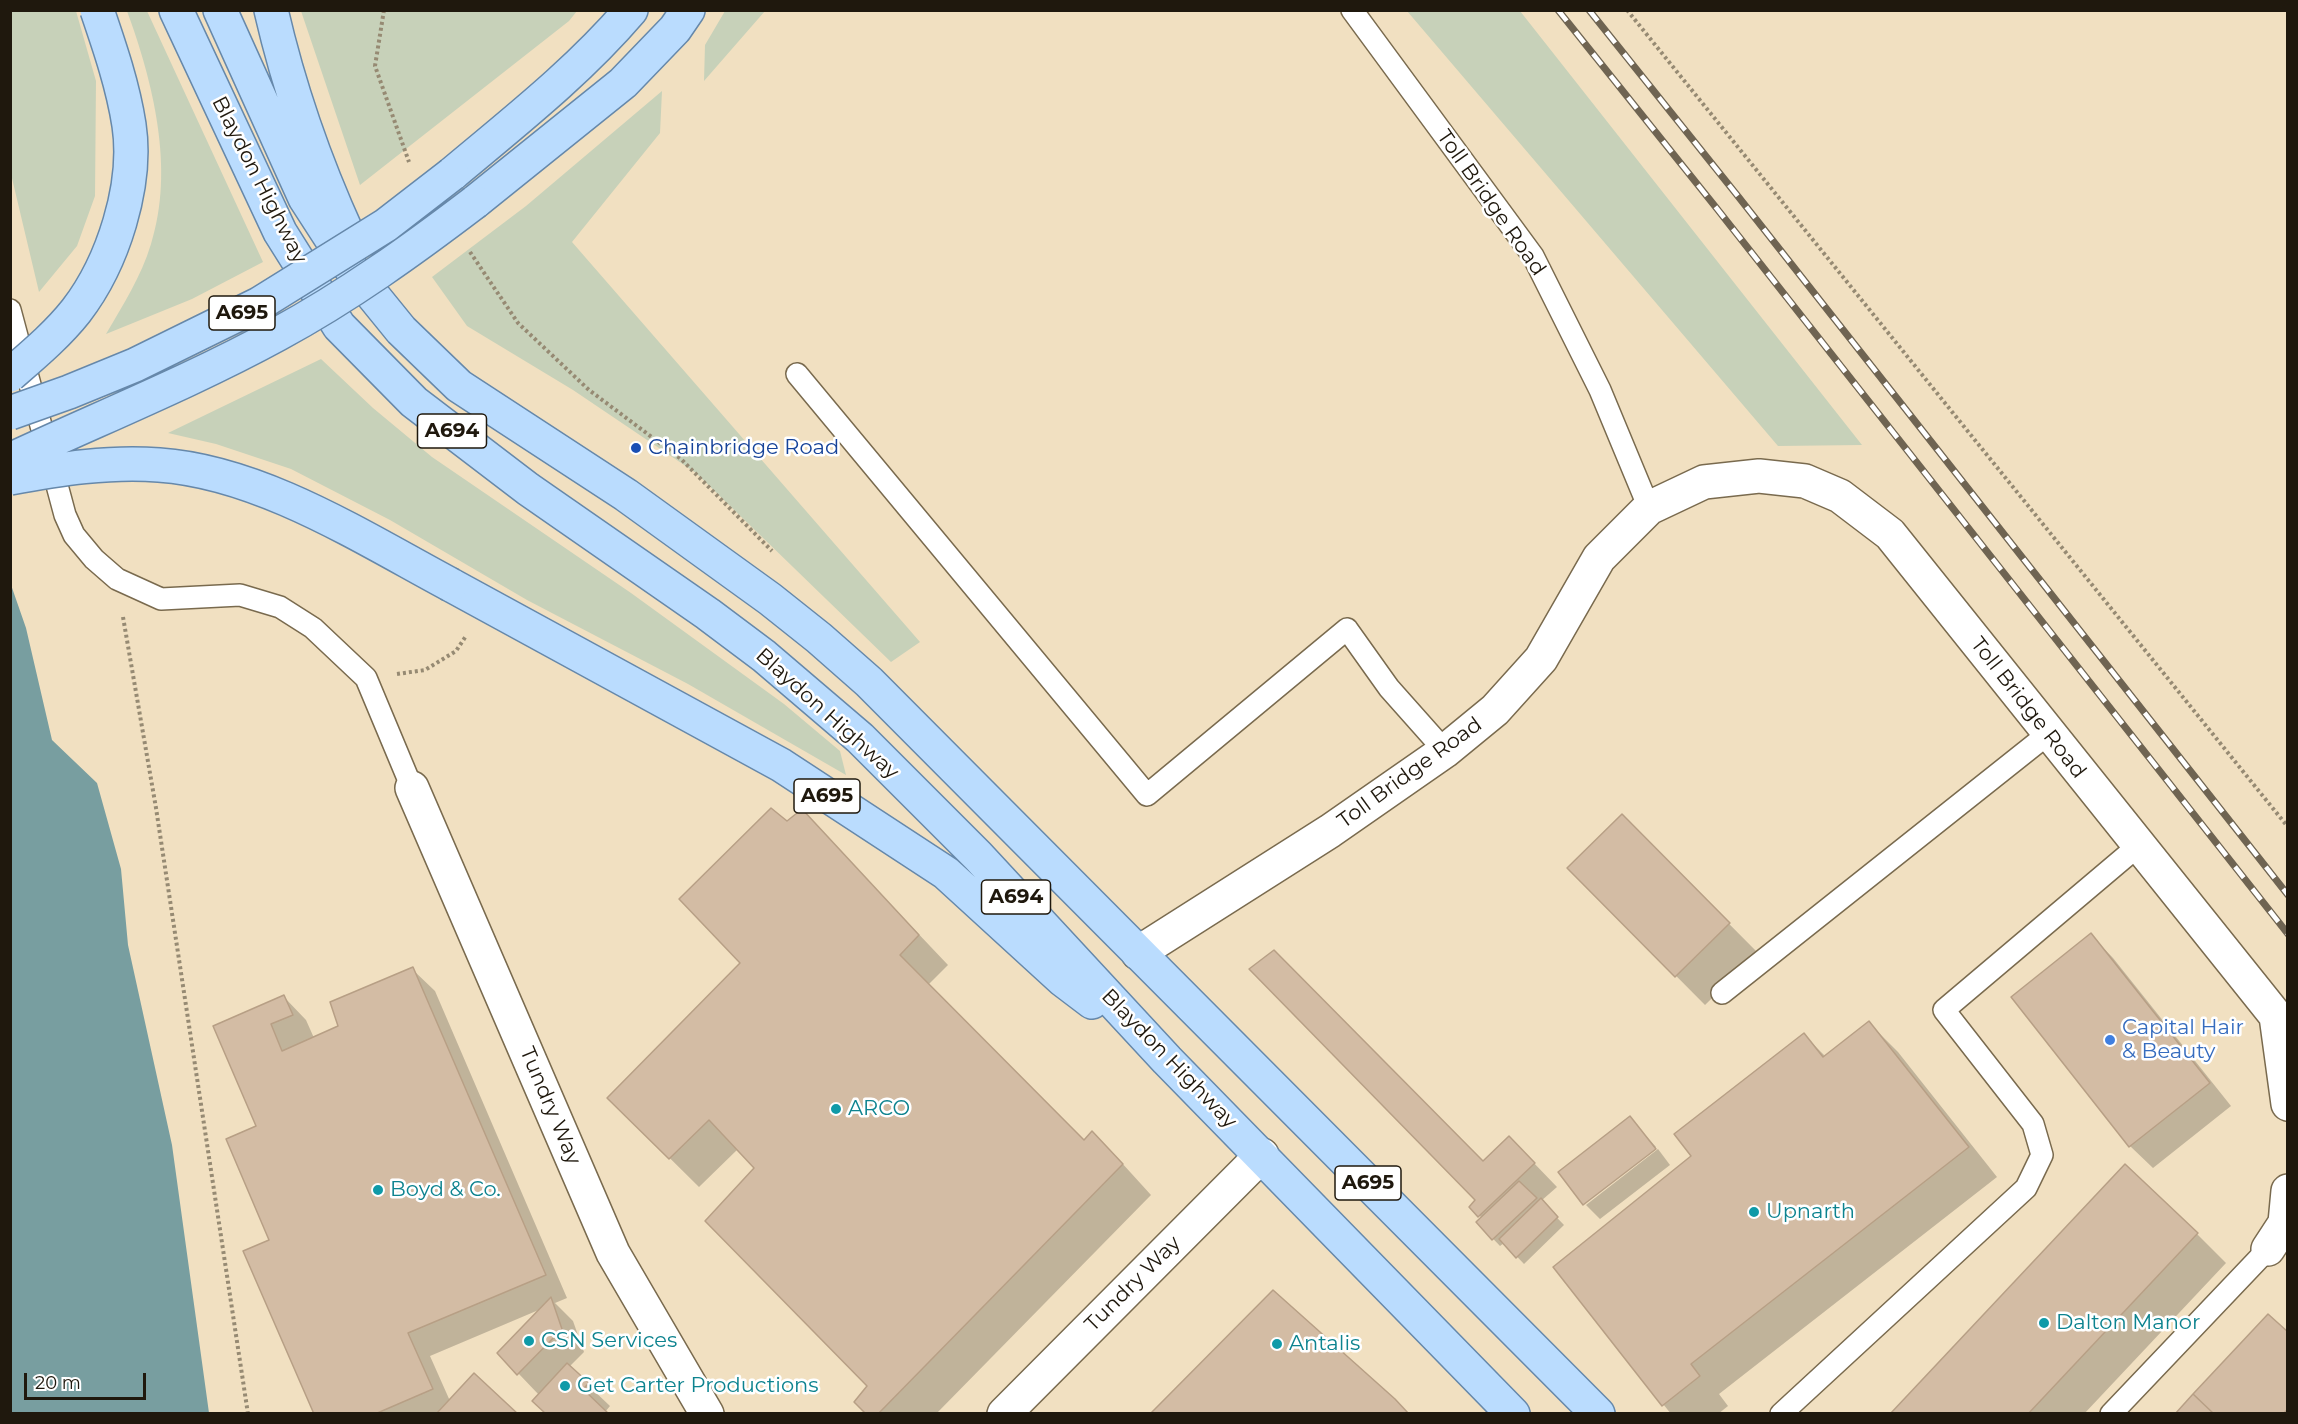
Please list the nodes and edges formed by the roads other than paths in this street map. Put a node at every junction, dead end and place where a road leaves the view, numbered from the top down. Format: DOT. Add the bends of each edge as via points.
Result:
graph roads {
  1 [pos="96,10"];
  2 [pos="176,10"];
  3 [pos="220,10"];
  4 [pos="271,10"];
  5 [pos="631,10"];
  6 [pos="688,10"];
  7 [pos="1352,10"];
  8 [pos="10,310"];
  9 [pos="401,330"];
  10 [pos="797,374"];
  11 [pos="10,375"];
  12 [pos="10,413"];
  13 [pos="10,460"];
  14 [pos="10,478"];
  15 [pos="1649,508"];
  16 [pos="2048,734"];
  17 [pos="1445,751"];
  18 [pos="412,788"];
  19 [pos="2138,846"];
  20 [pos="1138,953"];
  21 [pos="1722,993"];
  22 [pos="1167,1060"];
  23 [pos="2288,1104"];
  24 [pos="1262,1155"];
  25 [pos="2288,1191"];
  26 [pos="2280,1232"];
  27 [pos="706,1413"];
  28 [pos="1004,1413"];
  29 [pos="1513,1413"];
  30 [pos="1598,1413"];
  31 [pos="1781,1413"];
  32 [pos="2111,1413"];
  1 -- 11 [label="main road, bridge" via="121,85 130,127 125,205 110,251 77,310 54,337"];
  2 -- 22 [label="main road, Blaydon Highway / A694" via="280,232 339,326 414,402 528,489 764,656 860,738 978,856"];
  3 -- 9 [label="main road, A695" via="305,198 349,266"];
  4 -- 9 [label="main road, A695" via="284,64 323,180 358,257"];
  5 -- 12 [label="main road, A695, bridge" via="606,40 452,174 386,225 325,265 259,304 135,365"];
  6 -- 13 [label="main road, bridge" via="623,83 475,202 347,294 278,334"];
  7 -- 15 [label="lane, Toll Bridge Road" via="1533,256 1600,390"];
  8 -- 18 [label="lane" via="65,515 74,535 94,559 117,579 161,599 240,595 280,607 313,628 366,678"];
  9 -- 20 [label="main road, A695" via="459,386 626,495 819,638 868,682"];
  10 -- 17 [label="lane" via="1147,795 1347,629 1389,688"];
  14 -- 22 [label="main road, A695, bridge" via="120,464 161,465 211,473 255,486 308,509 781,765 946,873 1063,980"];
  15 -- 16 [label="street, Toll Bridge Road" via="1704,482 1759,476 1805,481 1840,496 1890,534"];
  15 -- 17 [label="street, Toll Bridge Road" via="1599,558 1541,658 1495,710"];
  16 -- 19 [label="street, Toll Bridge Road"];
  16 -- 21 [label="lane"];
  17 -- 20 [label="street, Toll Bridge Road" via="1329,831"];
  18 -- 27 [label="street, Tundry Way" via="613,1253"];
  19 -- 23 [label="street, Toll Bridge Road" via="2276,1017"];
  19 -- 31 [label="lane" via="1944,1010 2033,1124 2042,1155 2026,1188"];
  20 -- 30 [label="main road, A695"];
  22 -- 24 [label="main road, Blaydon Highway / A695"];
  24 -- 28 [label="street, Tundry Way"];
  24 -- 29 [label="main road, Blaydon Highway / A695"];
  25 -- 26 [label="street"];
  26 -- 32 [label="lane"];
}
